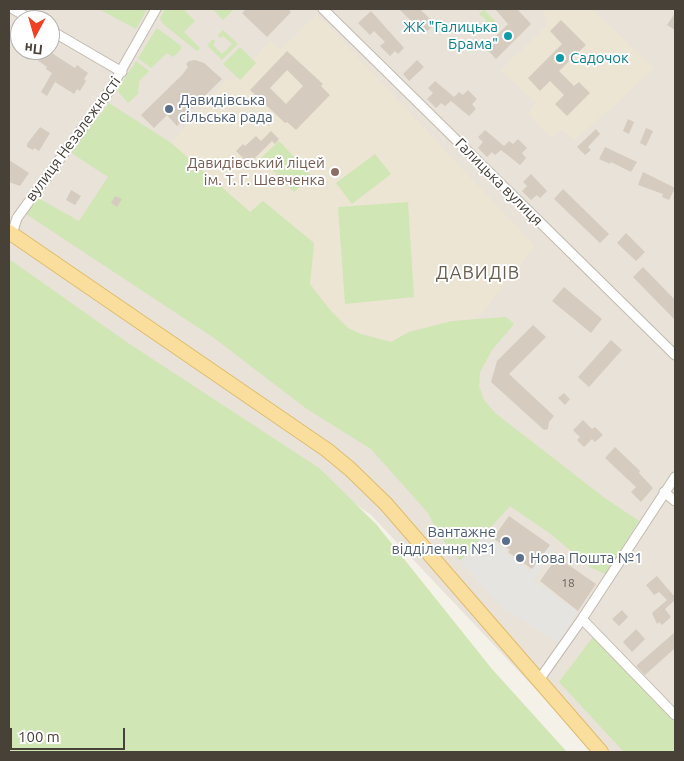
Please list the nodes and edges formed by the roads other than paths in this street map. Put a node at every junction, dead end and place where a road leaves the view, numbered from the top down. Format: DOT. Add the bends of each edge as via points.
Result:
graph roads {
  1 [pos="156,9"];
  2 [pos="323,9"];
  3 [pos="60,36"];
  4 [pos="122,72"];
  5 [pos="11,233"];
  6 [pos="675,355"];
  7 [pos="675,477"];
  8 [pos="664,492"];
  9 [pos="675,501"];
  10 [pos="582,619"];
  11 [pos="539,680"];
  12 [pos="675,715"];
  13 [pos="601,752"];
  1 -- 4 [label="street, вулиця Незалежності"];
  2 -- 6 [label="street, Галицька вулиця"];
  3 -- 4 [label="street, вулиця Незалежності"];
  4 -- 5 [label="street, вулиця Незалежності" via="17,218"];
  5 -- 11 [label="main road" via="350,469 386,504"];
  7 -- 8 [label="street"];
  8 -- 9 [label="street"];
  8 -- 10 [label="street"];
  10 -- 11 [label="street"];
  10 -- 12 [label="street"];
  11 -- 13 [label="main road"];
}
